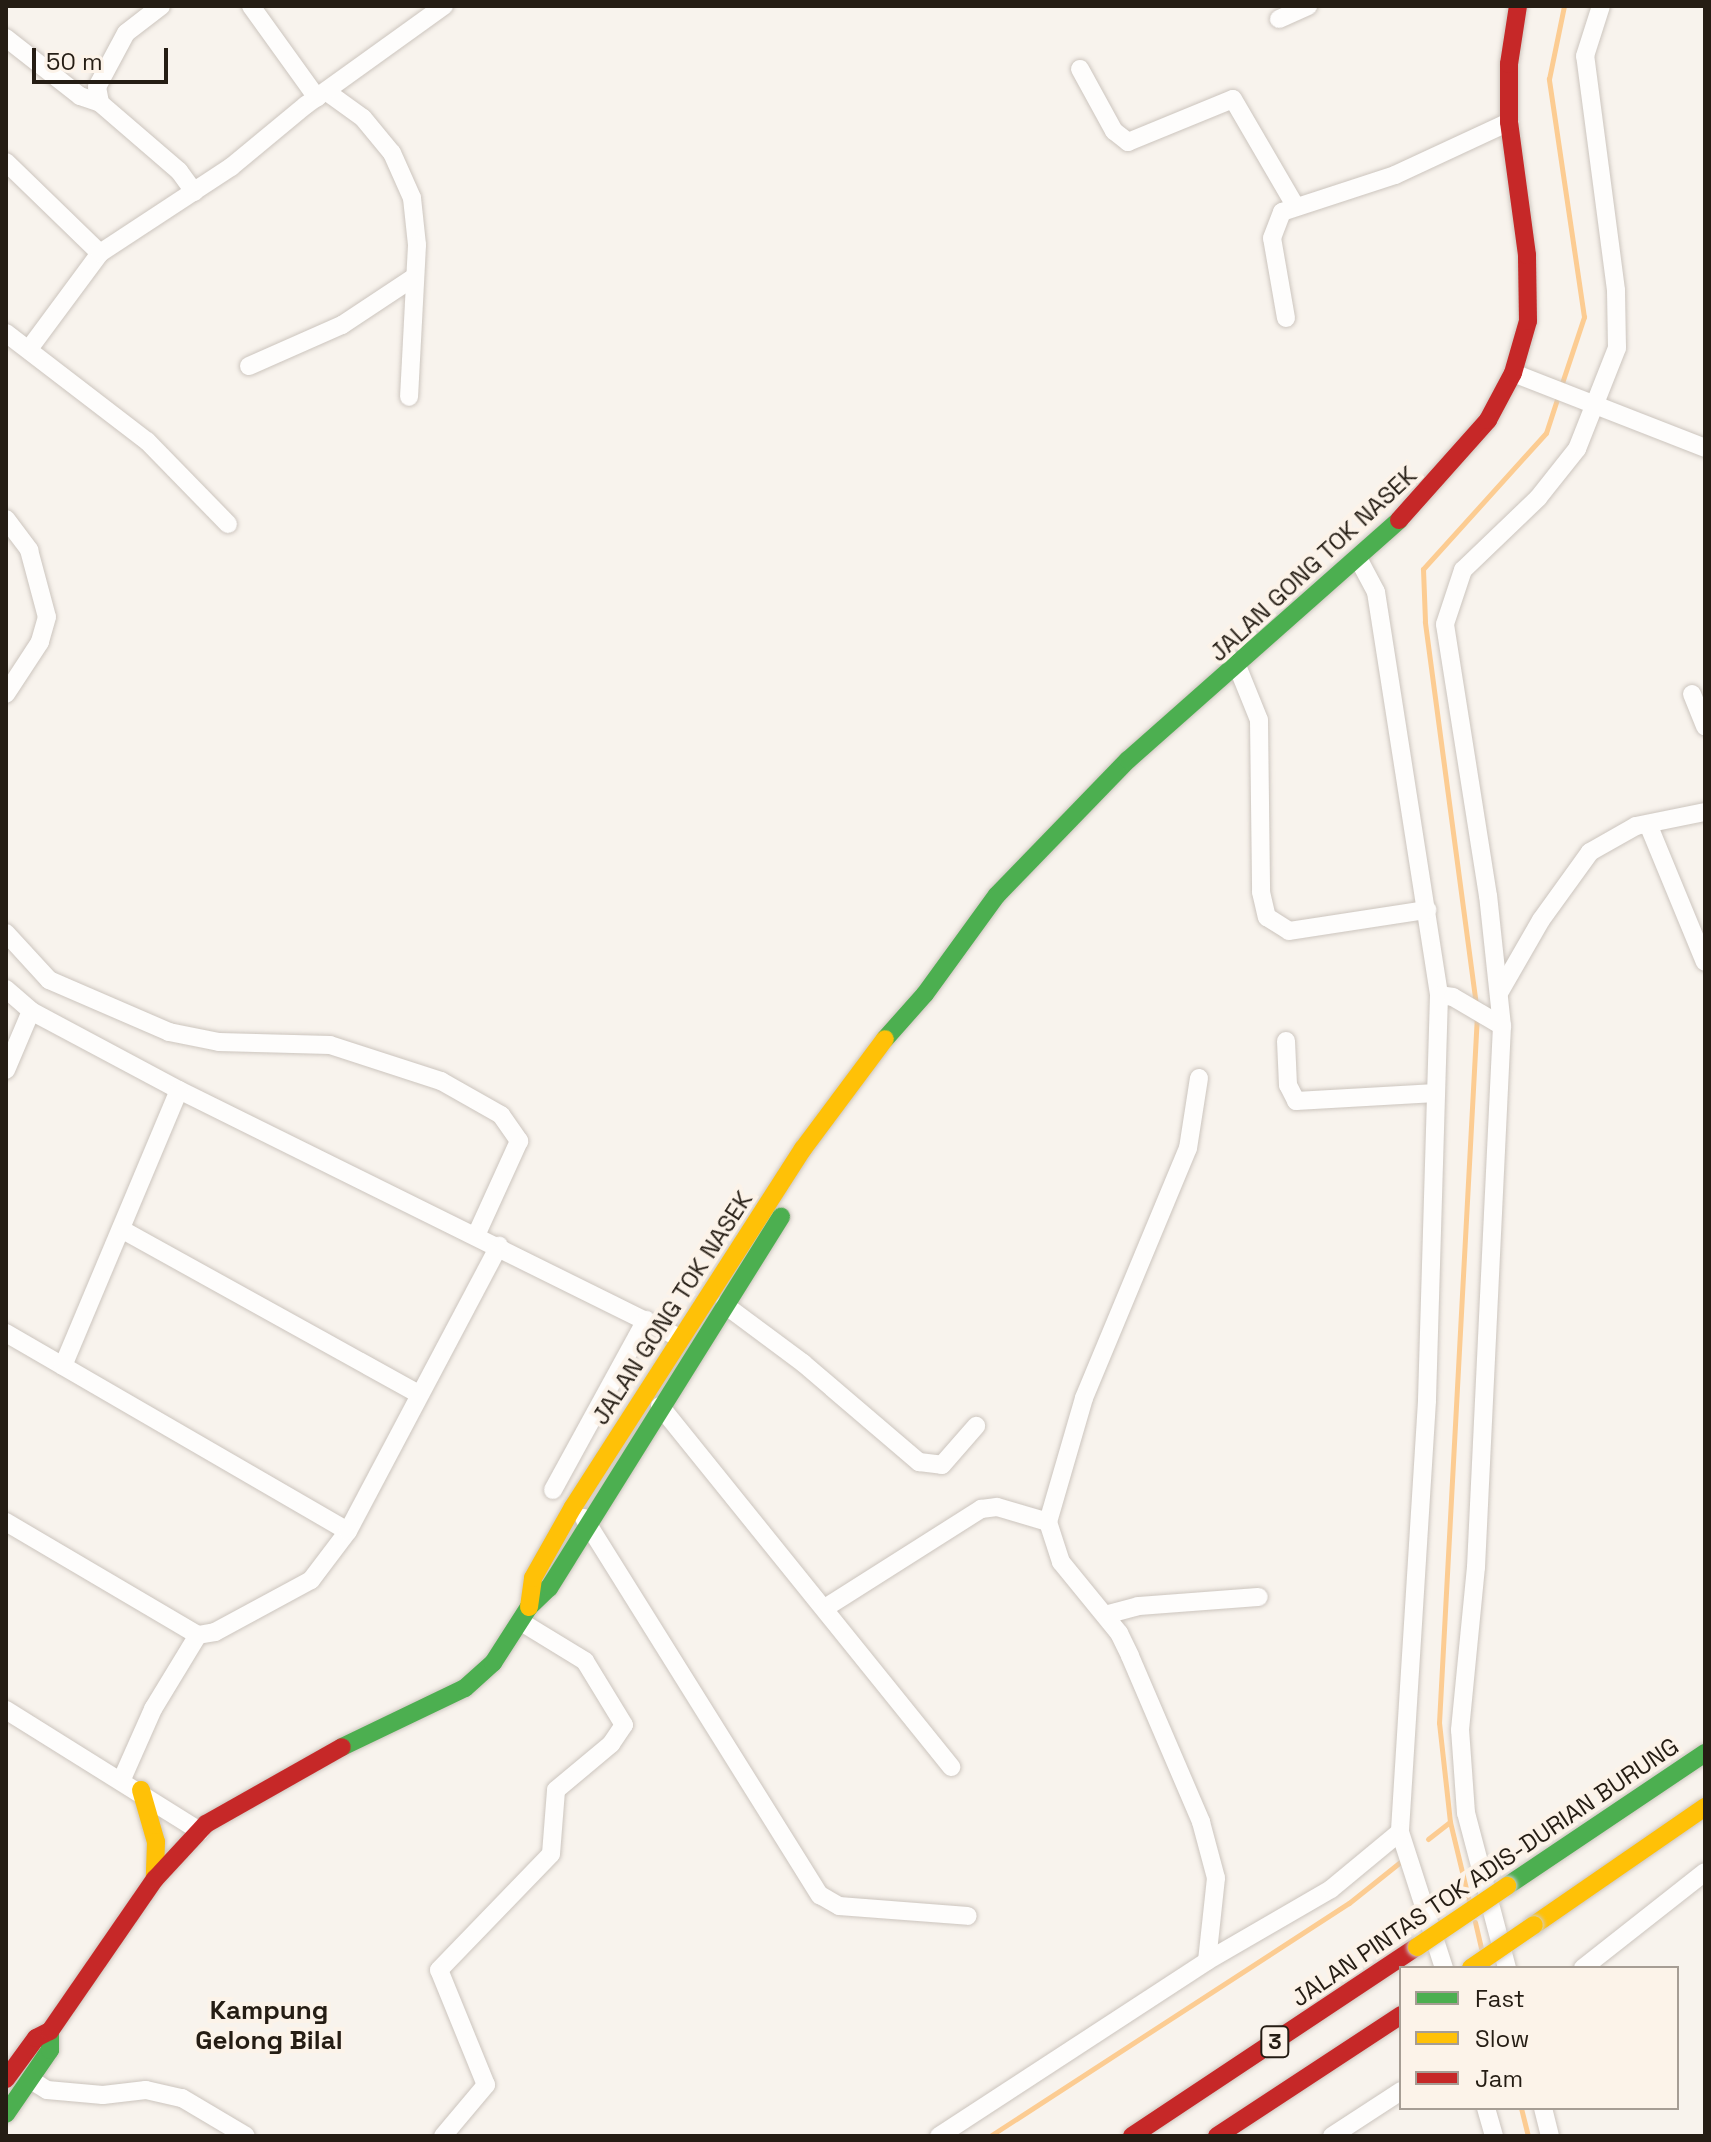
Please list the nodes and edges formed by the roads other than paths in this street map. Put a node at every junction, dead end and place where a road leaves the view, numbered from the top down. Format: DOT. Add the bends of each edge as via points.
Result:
graph roads {
  1 [pos="161,6"];
  2 [pos="251,6"];
  3 [pos="444,6"];
  4 [pos="1308,6"];
  5 [pos="1518,6"];
  6 [pos="1601,6"];
  7 [pos="1279,19"];
  8 [pos="7,41"];
  9 [pos="1080,69"];
  10 [pos="322,95"];
  11 [pos="100,103"];
  12 [pos="1509,122"];
  13 [pos="6,162"];
  14 [pos="194,192"];
  15 [pos="1294,204"];
  16 [pos="100,253"];
  17 [pos="413,278"];
  18 [pos="1286,318"];
  19 [pos="6,333"];
  20 [pos="29,349"];
  21 [pos="249,366"];
  22 [pos="1513,373"];
  23 [pos="409,397"];
  24 [pos="1598,404"];
  25 [pos="1705,448"];
  26 [pos="6,519"];
  27 [pos="228,524"];
  28 [pos="1359,560"];
  29 [pos="1238,668"];
  30 [pos="6,694"];
  31 [pos="1692,694"];
  32 [pos="1705,727"];
  33 [pos="1705,812"];
  34 [pos="1648,824"];
  35 [pos="1427,910"];
  36 [pos="6,933"];
  37 [pos="1705,962"];
  38 [pos="6,989"];
  39 [pos="1499,993"];
  40 [pos="1446,996"];
  41 [pos="31,1011"];
  42 [pos="1502,1026"];
  43 [pos="1286,1041"];
  44 [pos="879,1049"];
  45 [pos="6,1070"];
  46 [pos="1199,1078"];
  47 [pos="179,1090"];
  48 [pos="1436,1093"];
  49 [pos="121,1229"];
  50 [pos="477,1233"];
  51 [pos="499,1246"];
  52 [pos="725,1305"];
  53 [pos="646,1320"];
  54 [pos="711,1327"];
  55 [pos="6,1333"];
  56 [pos="680,1338"];
  57 [pos="63,1366"];
  58 [pos="683,1368"];
  59 [pos="417,1393"];
  60 [pos="660,1406"];
  61 [pos="976,1426"];
  62 [pos="553,1490"];
  63 [pos="573,1507"];
  64 [pos="6,1522"];
  65 [pos="1048,1522"];
  66 [pos="588,1523"];
  67 [pos="348,1531"];
  68 [pos="1259,1597"];
  69 [pos="825,1608"];
  70 [pos="525,1615"];
  71 [pos="1105,1615"];
  72 [pos="198,1635"];
  73 [pos="6,1710"];
  74 [pos="1705,1753"];
  75 [pos="951,1767"];
  76 [pos="122,1779"];
  77 [pos="141,1790"];
  78 [pos="1705,1807"];
  79 [pos="200,1831"];
  80 [pos="1400,1832"];
  81 [pos="1705,1872"];
  82 [pos="155,1879"];
  83 [pos="968,1916"];
  84 [pos="1207,1961"];
  85 [pos="1443,1966"];
  86 [pos="1474,1966"];
  87 [pos="1506,1966"];
  88 [pos="1586,1966"];
  89 [pos="1399,2016"];
  90 [pos="50,2031"];
  91 [pos="6,2079"];
  92 [pos="31,2080"];
  93 [pos="1399,2092"];
  94 [pos="1487,2110"];
  95 [pos="1544,2110"];
  96 [pos="6,2114"];
  97 [pos="246,2136"];
  98 [pos="443,2136"];
  99 [pos="939,2136"];
  100 [pos="1132,2136"];
  101 [pos="1217,2136"];
  102 [pos="1332,2136"];
  103 [pos="1494,2136"];
  104 [pos="1550,2136"];
  1 -- 11 [label="street" via="126,33 103,69 97,87"];
  2 -- 10 [label="street"];
  3 -- 10 [label="street"];
  4 -- 7 [label="street"];
  5 -- 12 [label="main road, JALAN GONG TOK NASEK" via="1509,64"];
  6 -- 24 [label="street" via="1585,56 1619,322 1617,348"];
  8 -- 11 [label="street" via="80,96"];
  9 -- 15 [label="street" via="1114,131 1128,142 1233,99"];
  10 -- 14 [label="street"];
  10 -- 17 [label="street" via="369,125 407,182 416,217"];
  11 -- 14 [label="street" via="179,171"];
  12 -- 15 [label="street" via="1395,175"];
  12 -- 22 [label="main road, JALAN GONG TOK NASEK" via="1529,293 1528,321"];
  13 -- 16 [label="street"];
  14 -- 16 [label="street"];
  15 -- 18 [label="street" via="1275,222 1272,238"];
  16 -- 20 [label="street"];
  17 -- 21 [label="street" via="342,325"];
  17 -- 23 [label="street"];
  19 -- 20 [label="street"];
  20 -- 27 [label="street" via="147,441"];
  22 -- 24 [label="street" via="1577,402"];
  22 -- 28 [label="main road, JALAN GONG TOK NASEK" via="1472,444"];
  24 -- 25 [label="street"];
  24 -- 39 [label="street" via="1587,433 1561,471 1463,570 1445,624"];
  26 -- 30 [label="street" via="29,550 47,617 40,642"];
  28 -- 29 [label="main road, JALAN GONG TOK NASEK"];
  28 -- 35 [label="street" via="1376,592"];
  29 -- 35 [label="street" via="1259,720 1261,892 1267,917 1289,931"];
  29 -- 44 [label="main road, JALAN GONG TOK NASEK" via="1128,760 1024,863"];
  31 -- 32 [label="street"];
  33 -- 34 [label="street"];
  34 -- 37 [label="street"];
  34 -- 39 [label="street" via="1607,839 1576,868"];
  35 -- 40 [label="street"];
  36 -- 50 [label="street" via="49,980 169,1032 219,1042 330,1045 441,1081 501,1115 519,1141"];
  38 -- 41 [label="street"];
  39 -- 42 [label="street"];
  40 -- 42 [label="street"];
  40 -- 48 [label="street"];
  41 -- 45 [label="street"];
  41 -- 47 [label="street"];
  42 -- 87 [label="street" via="1476,1567 1460,1730 1466,1813"];
  43 -- 48 [label="street" via="1288,1085 1296,1101"];
  44 -- 52 [label="main road, JALAN GONG TOK NASEK" via="868,1080"];
  44 -- 56 [label="main road, JALAN GONG TOK NASEK" via="839,1096"];
  46 -- 65 [label="street" via="1188,1148 1084,1398"];
  47 -- 49 [label="street"];
  47 -- 50 [label="street"];
  48 -- 80 [label="street" via="1427,1401"];
  49 -- 57 [label="street"];
  49 -- 59 [label="street"];
  50 -- 51 [label="street"];
  51 -- 53 [label="street"];
  51 -- 59 [label="street"];
  52 -- 54 [label="main road, JALAN GONG TOK NASEK"];
  52 -- 61 [label="street" via="919,1462 942,1465"];
  53 -- 56 [label="street"];
  53 -- 62 [label="street"];
  54 -- 56 [label="main road"];
  54 -- 58 [label="main road, JALAN GONG TOK NASEK"];
  55 -- 57 [label="street"];
  56 -- 58 [label="main road"];
  56 -- 63 [label="main road, JALAN GONG TOK NASEK"];
  57 -- 67 [label="street"];
  58 -- 60 [label="main road, JALAN GONG TOK NASEK"];
  59 -- 67 [label="street"];
  60 -- 66 [label="main road, JALAN GONG TOK NASEK"];
  60 -- 69 [label="street"];
  63 -- 66 [label="street"];
  63 -- 70 [label="main road, JALAN GONG TOK NASEK" via="533,1578"];
  64 -- 72 [label="street"];
  65 -- 69 [label="street" via="997,1507 981,1509"];
  65 -- 71 [label="street" via="1061,1562"];
  66 -- 70 [label="main road, JALAN GONG TOK NASEK" via="549,1588"];
  66 -- 83 [label="street" via="820,1895 839,1906"];
  67 -- 72 [label="street" via="311,1580 215,1632"];
  68 -- 71 [label="street" via="1138,1606"];
  69 -- 75 [label="street"];
  70 -- 79 [label="main road, JALAN GONG TOK NASEK" via="493,1663 465,1688 285,1775"];
  70 -- 98 [label="street" via="585,1661 624,1725 611,1744 556,1790 551,1854 441,1965 440,1981 486,2085"];
  71 -- 84 [label="street" via="1130,1656 1209,1847 1216,1878"];
  72 -- 76 [label="street" via="153,1709"];
  73 -- 76 [label="street"];
  74 -- 100 [label="main road, JALAN PINTAS TOK ADIS-DURIAN BURUNG / 3, bridge"];
  76 -- 77 [label="street"];
  77 -- 79 [label="street"];
  77 -- 82 [label="main road" via="156,1842"];
  78 -- 86 [label="main road, bridge"];
  79 -- 82 [label="main road, JALAN GONG TOK NASEK"];
  80 -- 84 [label="street" via="1331,1889"];
  80 -- 85 [label="street"];
  81 -- 88 [label="street"];
  82 -- 90 [label="main road, JALAN GONG TOK NASEK"];
  84 -- 99 [label="street"];
  89 -- 101 [label="main road, 3"];
  90 -- 91 [label="main road, JALAN GONG TOK NASEK" via="36,2038"];
  90 -- 92 [label="main road, JALAN GONG TOK NASEK" via="50,2050"];
  92 -- 96 [label="main road, JALAN GONG TOK NASEK"];
  92 -- 97 [label="street" via="47,2090 103,2095 146,2090 182,2098"];
  93 -- 102 [label="street"];
  94 -- 103 [label="street"];
  95 -- 104 [label="street"];
}
